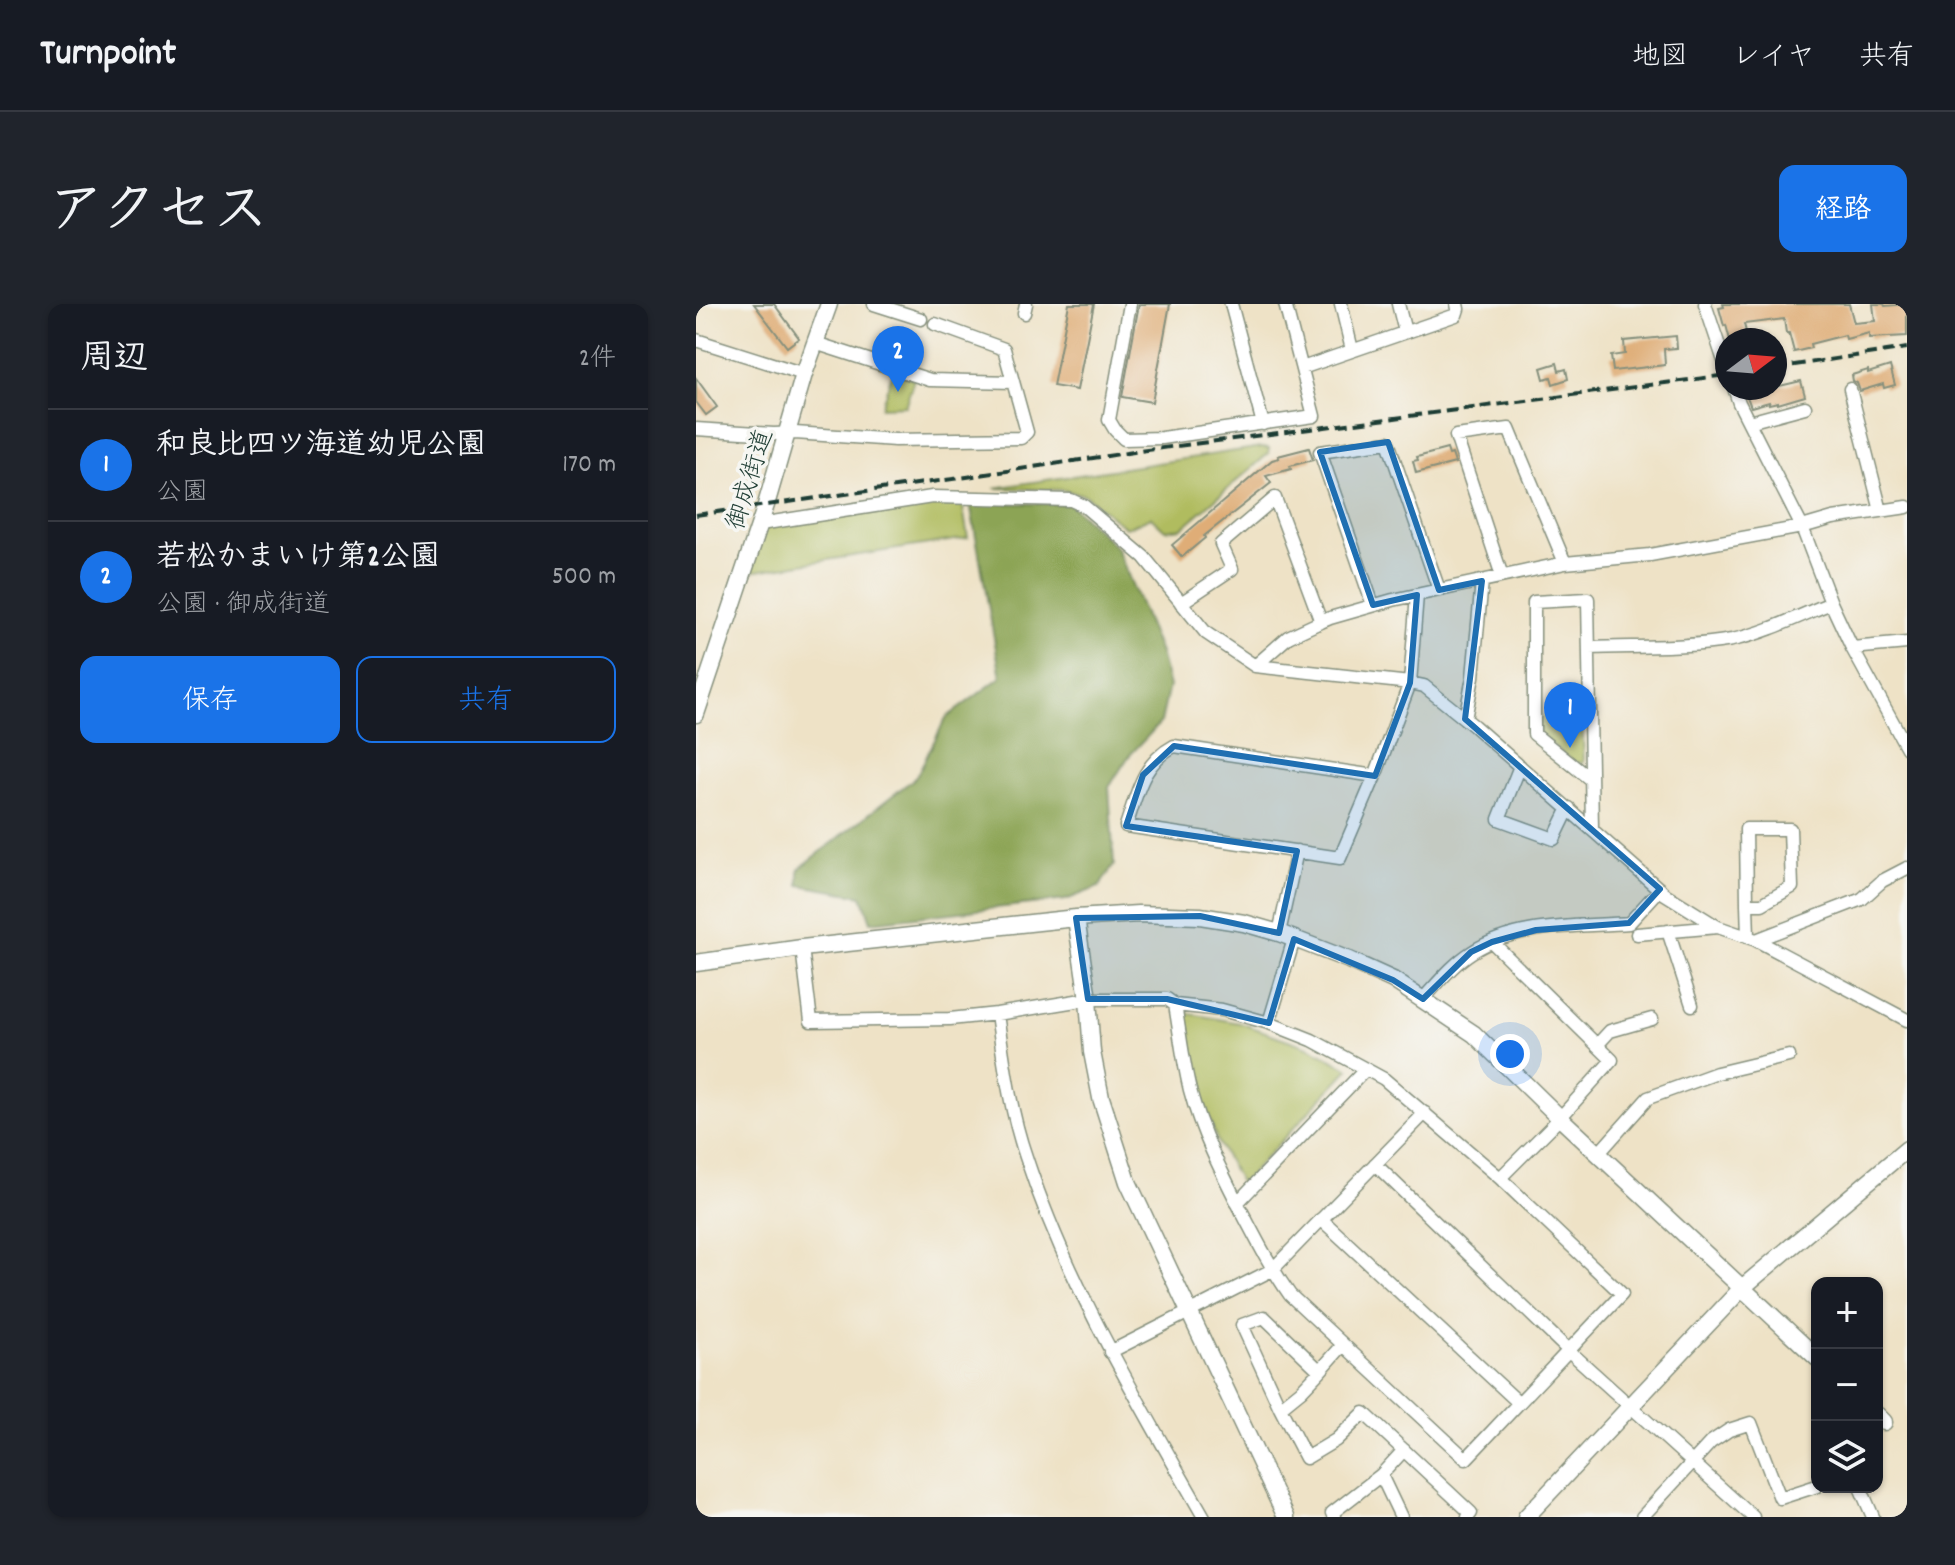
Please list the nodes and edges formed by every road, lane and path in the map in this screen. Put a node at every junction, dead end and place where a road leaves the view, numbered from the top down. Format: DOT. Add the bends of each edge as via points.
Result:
graph roads {
  1 [pos="829,304"];
  2 [pos="874,304"];
  3 [pos="1130,304"];
  4 [pos="1231,304"];
  5 [pos="1285,304"];
  6 [pos="1341,304"];
  7 [pos="1398,304"];
  8 [pos="1457,304"];
  9 [pos="1705,304"];
  10 [pos="921,319"];
  11 [pos="935,324"];
  12 [pos="1405,332"];
  13 [pos="1715,334"];
  14 [pos="696,340"];
  15 [pos="815,343"];
  16 [pos="1352,350"];
  17 [pos="1302,368"];
  18 [pos="804,374"];
  19 [pos="1013,382"];
  20 [pos="1850,389"];
  21 [pos="1739,400"];
  22 [pos="1805,407"];
  23 [pos="1749,422"];
  24 [pos="1263,424"];
  25 [pos="696,429"];
  26 [pos="788,433"];
  27 [pos="1907,507"];
  28 [pos="1881,511"];
  29 [pos="760,524"];
  30 [pos="1802,527"];
  31 [pos="1565,563"];
  32 [pos="1502,576"];
  33 [pos="1482,581"];
  34 [pos="1439,590"];
  35 [pos="1417,595"];
  36 [pos="1181,603"];
  37 [pos="1831,603"];
  38 [pos="1373,605"];
  39 [pos="1321,622"];
  40 [pos="1907,643"];
  41 [pos="1590,648"];
  42 [pos="1852,648"];
  43 [pos="1255,666"];
  44 [pos="1410,683"];
  45 [pos="696,714"];
  46 [pos="1465,719"];
  47 [pos="1907,748"];
  48 [pos="1520,766"];
  49 [pos="1375,776"];
  50 [pos="1591,780"];
  51 [pos="1569,808"];
  52 [pos="1592,828"];
  53 [pos="1297,851"];
  54 [pos="1907,868"];
  55 [pos="1660,889"];
  56 [pos="1747,904"];
  57 [pos="1076,918"];
  58 [pos="1718,927"];
  59 [pos="1668,931"];
  60 [pos="1637,934"];
  61 [pos="1286,936"];
  62 [pos="1752,939"];
  63 [pos="1492,942"];
  64 [pos="802,948"];
  65 [pos="696,963"];
  66 [pos="1088,999"];
  67 [pos="1423,999"];
  68 [pos="1175,1005"];
  69 [pos="1692,1005"];
  70 [pos="997,1014"];
  71 [pos="1652,1019"];
  72 [pos="1907,1020"];
  73 [pos="1269,1023"];
  74 [pos="1597,1045"];
  75 [pos="1789,1056"];
  76 [pos="1366,1069"];
  77 [pos="1425,1113"];
  78 [pos="1560,1118"];
  79 [pos="1907,1149"];
  80 [pos="1599,1153"];
  81 [pos="1375,1164"];
  82 [pos="1500,1178"];
  83 [pos="1237,1203"];
  84 [pos="1321,1219"];
  85 [pos="1272,1270"];
  86 [pos="1743,1287"];
  87 [pos="1190,1313"];
  88 [pos="1343,1345"];
  89 [pos="1568,1350"];
  90 [pos="1110,1352"];
  91 [pos="1811,1352"];
  92 [pos="1320,1371"];
  93 [pos="1519,1403"];
  94 [pos="1630,1406"];
  95 [pos="1280,1408"];
  96 [pos="1404,1450"];
  97 [pos="1693,1461"];
  98 [pos="1381,1475"];
  99 [pos="1811,1488"];
  100 [pos="1863,1493"];
  101 [pos="1204,1517"];
  102 [pos="1286,1517"];
  103 [pos="1334,1517"];
  104 [pos="1401,1517"];
  105 [pos="1468,1517"];
  106 [pos="1526,1517"];
  107 [pos="1642,1517"];
  108 [pos="1753,1517"];
  109 [pos="1873,1517"];
  1 -- 15 [label="street, 御成街道"];
  2 -- 10 [label="street"];
  3 -- 24 [label="street" via="1109,420 1124,439"];
  4 -- 24 [label="street"];
  5 -- 17 [label="street"];
  6 -- 16 [label="street"];
  7 -- 12 [label="street"];
  8 -- 12 [label="street" via="1456,315"];
  9 -- 13 [label="street"];
  11 -- 19 [label="street" via="1004,349"];
  12 -- 16 [label="street"];
  14 -- 18 [label="street"];
  15 -- 18 [label="street, 御成街道"];
  15 -- 19 [label="street" via="930,380"];
  16 -- 17 [label="street"];
  17 -- 24 [label="street" via="1314,416"];
  18 -- 26 [label="street, 御成街道"];
  19 -- 26 [label="street" via="1027,432 1021,438 895,440"];
  20 -- 28 [label="street"];
  21 -- 23 [label="street"];
  22 -- 23 [label="street"];
  23 -- 30 [label="street"];
  25 -- 26 [label="street"];
  26 -- 29 [label="street, 御成街道"];
  27 -- 28 [label="street"];
  28 -- 30 [label="street"];
  29 -- 36 [label="street" via="932,497 1071,500 1144,557"];
  29 -- 45 [label="street, 御成街道"];
  30 -- 31 [label="street" via="1650,555"];
  30 -- 37 [label="street"];
  31 -- 32 [label="street"];
  31 -- 32 [label="street" via="1509,429 1456,436"];
  32 -- 33 [label="street"];
  33 -- 34 [label="street"];
  33 -- 46 [label="street"];
  34 -- 35 [label="street"];
  34 -- 38 [label="street" via="1388,442 1320,452"];
  35 -- 38 [label="street"];
  35 -- 44 [label="street"];
  36 -- 39 [label="street" via="1232,569 1221,544 1275,498"];
  36 -- 43 [label="street" via="1206,633"];
  37 -- 41 [label="street" via="1734,639"];
  37 -- 42 [label="street"];
  38 -- 39 [label="street"];
  39 -- 43 [label="street" via="1288,637"];
  40 -- 42 [label="street"];
  41 -- 50 [label="street"];
  41 -- 50 [label="street" via="1588,599 1534,602 1534,734"];
  42 -- 47 [label="street"];
  43 -- 44 [label="street"];
  44 -- 46 [label="street" via="1424,686"];
  44 -- 49 [label="street"];
  46 -- 48 [label="street"];
  48 -- 51 [label="street"];
  48 -- 51 [label="street" via="1499,819 1554,839"];
  49 -- 53 [label="street" via="1340,858"];
  49 -- 53 [label="street" via="1174,746 1143,775 1126,826"];
  50 -- 52 [label="street"];
  51 -- 52 [label="street"];
  52 -- 55 [label="street"];
  53 -- 61 [label="street"];
  54 -- 62 [label="street" via="1862,899"];
  55 -- 58 [label="street"];
  55 -- 63 [label="street" via="1629,923 1536,930"];
  56 -- 56 [label="street" via="1746,829 1790,829 1792,887 1762,904"];
  56 -- 62 [label="street"];
  57 -- 61 [label="street" via="1200,916"];
  57 -- 64 [label="street"];
  57 -- 66 [label="street"];
  58 -- 59 [label="street"];
  58 -- 62 [label="street"];
  59 -- 60 [label="street"];
  59 -- 69 [label="street"];
  61 -- 67 [label="street" via="1393,980"];
  61 -- 73 [label="street"];
  62 -- 72 [label="street"];
  63 -- 67 [label="street" via="1471,952"];
  63 -- 74 [label="street"];
  64 -- 65 [label="street"];
  64 -- 70 [label="street" via="811,1021"];
  66 -- 68 [label="street" via="1167,999"];
  66 -- 70 [label="street"];
  66 -- 87 [label="street" via="1092,1052 1114,1143"];
  67 -- 78 [label="street" via="1474,1034"];
  68 -- 73 [label="street"];
  68 -- 83 [label="street" via="1190,1091"];
  70 -- 90 [label="street" via="1024,1154"];
  71 -- 74 [label="street" via="1610,1031"];
  73 -- 76 [label="street"];
  74 -- 78 [label="street" via="1612,1060"];
  75 -- 80 [label="street" via="1717,1073 1648,1098"];
  76 -- 77 [label="street"];
  76 -- 83 [label="street"];
  77 -- 81 [label="street"];
  77 -- 82 [label="street"];
  78 -- 80 [label="street"];
  78 -- 82 [label="street"];
  79 -- 86 [label="street"];
  80 -- 86 [label="street"];
  81 -- 84 [label="street"];
  81 -- 89 [label="street"];
  82 -- 89 [label="street" via="1622,1294"];
  83 -- 85 [label="street"];
  84 -- 85 [label="street"];
  84 -- 93 [label="street"];
  85 -- 87 [label="street"];
  85 -- 88 [label="street" via="1290,1295"];
  86 -- 91 [label="street"];
  86 -- 94 [label="street"];
  87 -- 90 [label="street"];
  87 -- 102 [label="street"];
  88 -- 92 [label="street"];
  88 -- 93 [label="street" via="1466,1459"];
  89 -- 93 [label="street"];
  89 -- 94 [label="street"];
  90 -- 101 [label="street"];
  92 -- 95 [label="street"];
  92 -- 95 [label="street" via="1264,1317 1242,1325"];
  94 -- 97 [label="street"];
  94 -- 106 [label="street"];
  95 -- 96 [label="street" via="1306,1458 1336,1440 1364,1413"];
  96 -- 98 [label="street"];
  96 -- 105 [label="street" via="1471,1513"];
  97 -- 99 [label="street" via="1729,1430 1751,1423 1780,1498"];
  97 -- 107 [label="street"];
  97 -- 108 [label="street"];
  98 -- 103 [label="street" via="1332,1513"];
  98 -- 104 [label="street"];
  100 -- 109 [label="street"];
}
